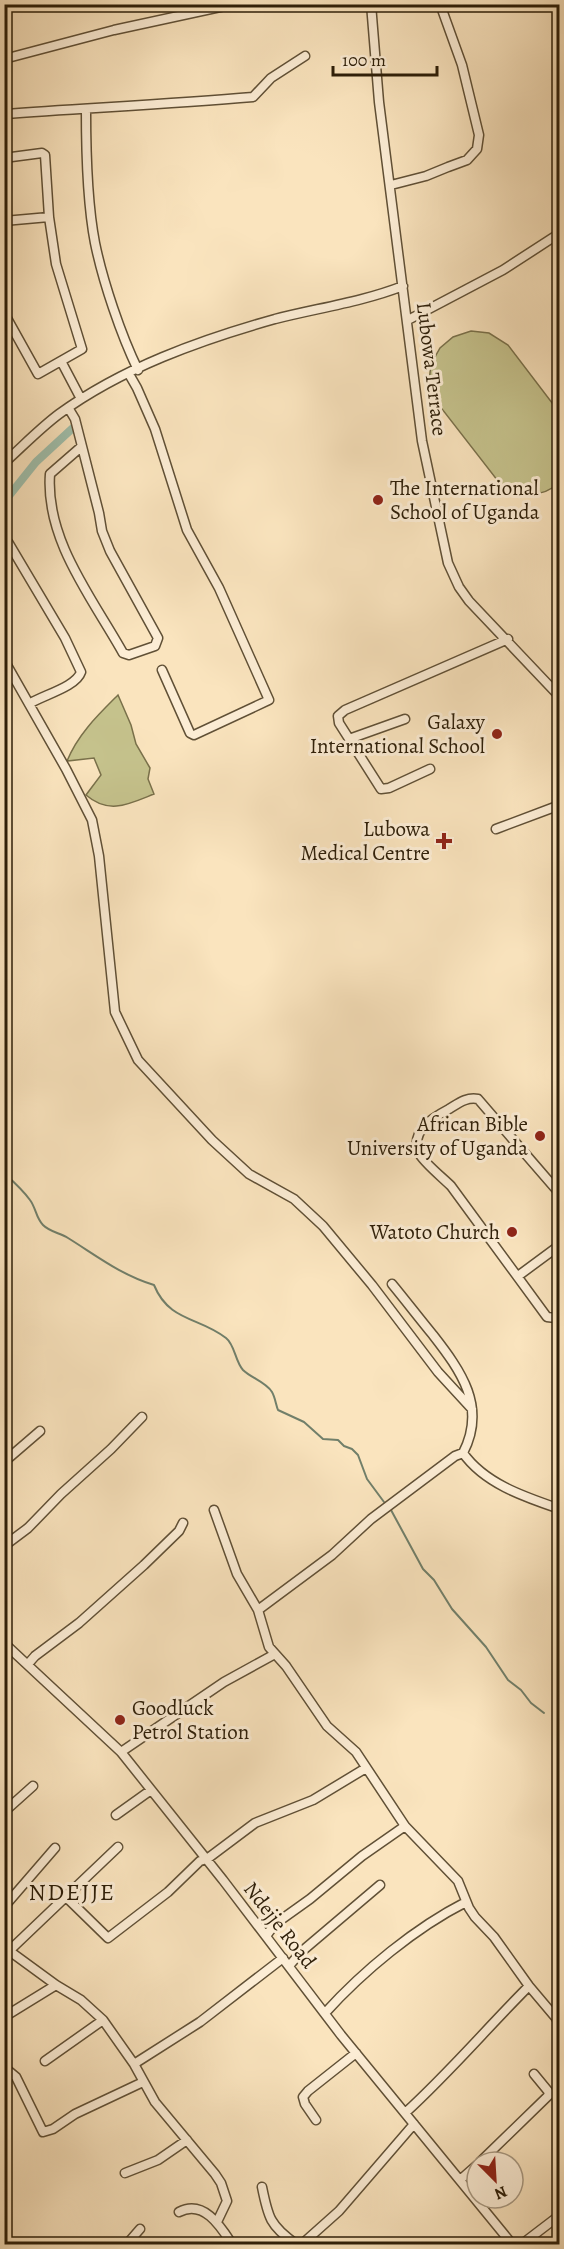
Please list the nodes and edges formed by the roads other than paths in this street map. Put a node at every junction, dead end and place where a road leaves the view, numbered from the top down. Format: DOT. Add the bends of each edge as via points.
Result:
graph roads {
  1 [pos="234,4"];
  2 [pos="371,4"];
  3 [pos="440,4"];
  4 [pos="305,56"];
  5 [pos="4,59"];
  6 [pos="86,110"];
  7 [pos="4,114"];
  8 [pos="4,158"];
  9 [pos="391,185"];
  10 [pos="50,217"];
  11 [pos="4,220"];
  12 [pos="560,233"];
  13 [pos="403,286"];
  14 [pos="4,314"];
  15 [pos="408,320"];
  16 [pos="61,361"];
  17 [pos="138,369"];
  18 [pos="129,374"];
  19 [pos="81,399"];
  20 [pos="69,409"];
  21 [pos="81,447"];
  22 [pos="5,462"];
  23 [pos="8,542"];
  24 [pos="508,639"];
  25 [pos="4,660"];
  26 [pos="162,670"];
  27 [pos="560,696"];
  28 [pos="29,704"];
  29 [pos="405,719"];
  30 [pos="349,739"];
  31 [pos="430,769"];
  32 [pos="560,805"];
  33 [pos="496,829"];
  34 [pos="560,1194"];
  35 [pos="560,1245"];
  36 [pos="518,1276"];
  37 [pos="392,1284"];
  38 [pos="560,1315"];
  39 [pos="472,1409"];
  40 [pos="142,1417"];
  41 [pos="40,1431"];
  42 [pos="463,1454"];
  43 [pos="4,1462"];
  44 [pos="560,1509"];
  45 [pos="214,1510"];
  46 [pos="183,1523"];
  47 [pos="4,1546"];
  48 [pos="258,1610"];
  49 [pos="4,1643"];
  50 [pos="274,1654"];
  51 [pos="28,1664"];
  52 [pos="122,1752"];
  53 [pos="366,1768"];
  54 [pos="33,1786"];
  55 [pos="151,1790"];
  56 [pos="4,1812"];
  57 [pos="116,1815"];
  58 [pos="405,1826"];
  59 [pos="118,1847"];
  60 [pos="55,1848"];
  61 [pos="207,1859"];
  62 [pos="380,1885"];
  63 [pos="66,1897"];
  64 [pos="466,1902"];
  65 [pos="4,1907"];
  66 [pos="266,1936"];
  67 [pos="7,1948"];
  68 [pos="283,1958"];
  69 [pos="289,1966"];
  70 [pos="56,1985"];
  71 [pos="529,1986"];
  72 [pos="325,2013"];
  73 [pos="4,2017"];
  74 [pos="103,2020"];
  75 [pos="560,2026"];
  76 [pos="356,2053"];
  77 [pos="45,2061"];
  78 [pos="134,2064"];
  79 [pos="4,2067"];
  80 [pos="534,2074"];
  81 [pos="143,2082"];
  82 [pos="405,2113"];
  83 [pos="316,2120"];
  84 [pos="414,2124"];
  85 [pos="187,2140"];
  86 [pos="492,2150"];
  87 [pos="125,2173"];
  88 [pos="465,2175"];
  89 [pos="460,2180"];
  90 [pos="262,2187"];
  91 [pos="179,2212"];
  92 [pos="560,2215"];
  93 [pos="217,2222"];
  94 [pos="140,2229"];
  95 [pos="127,2244"];
  96 [pos="232,2244"];
  97 [pos="296,2244"];
  98 [pos="302,2244"];
  99 [pos="512,2244"];
  100 [pos="522,2244"];
  1 -- 5 [label="street"];
  2 -- 9 [label="street, Lubowa Terrace"];
  3 -- 9 [label="street" via="462,65 479,142 467,160"];
  4 -- 6 [label="street" via="271,78 253,97"];
  6 -- 7 [label="street"];
  6 -- 17 [label="street" via="95,243"];
  8 -- 10 [label="street" via="45,155"];
  9 -- 13 [label="street, Lubowa Terrace"];
  10 -- 11 [label="street"];
  10 -- 16 [label="street" via="56,264 82,349"];
  12 -- 15 [label="street" via="503,270"];
  13 -- 15 [label="street, Lubowa Terrace"];
  13 -- 17 [label="street" via="372,298 310,310 220,336"];
  14 -- 16 [label="street" via="38,374"];
  15 -- 24 [label="street, Lubowa Terrace" via="422,441 448,563 464,594"];
  16 -- 19 [label="street"];
  17 -- 18 [label="street"];
  18 -- 19 [label="street"];
  18 -- 26 [label="street" via="154,429 187,530 219,588 269,700 194,735"];
  19 -- 20 [label="street"];
  20 -- 21 [label="street"];
  20 -- 22 [label="street"];
  21 -- 21 [label="street" via="50,474 49,492 60,541 123,653 135,653 155,646 158,638 110,551"];
  23 -- 28 [label="street" via="81,672 71,684"];
  24 -- 27 [label="street, Lubowa Terrace"];
  24 -- 30 [label="street" via="340,713 337,719"];
  25 -- 28 [label="street"];
  28 -- 39 [label="street" via="92,820 115,1012 138,1060 249,1174 294,1199 323,1226 438,1372"];
  29 -- 30 [label="street"];
  30 -- 31 [label="street" via="381,789"];
  32 -- 33 [label="street"];
  34 -- 36 [label="street" via="478,1099 469,1098 429,1119 420,1131 416,1141 422,1159 451,1186"];
  35 -- 36 [label="street"];
  36 -- 38 [label="street" via="547,1317"];
  37 -- 39 [label="street" via="459,1369"];
  39 -- 42 [label="street" via="470,1438"];
  40 -- 47 [label="street" via="28,1528"];
  41 -- 43 [label="street"];
  42 -- 44 [label="street" via="475,1468 501,1484"];
  42 -- 48 [label="street" via="449,1459"];
  45 -- 48 [label="street" via="237,1574"];
  46 -- 51 [label="street" via="144,1565"];
  48 -- 50 [label="street"];
  49 -- 51 [label="street, Ndejje Road"];
  50 -- 52 [label="street" via="224,1682"];
  50 -- 53 [label="street" via="327,1726 356,1752"];
  51 -- 52 [label="street, Ndejje Road"];
  52 -- 55 [label="street, Ndejje Road"];
  53 -- 58 [label="street"];
  53 -- 61 [label="street" via="313,1800 255,1823"];
  54 -- 56 [label="street"];
  55 -- 57 [label="street"];
  55 -- 61 [label="street, Ndejje Road"];
  58 -- 64 [label="street" via="458,1881"];
  58 -- 66 [label="street" via="275,1924"];
  59 -- 63 [label="street"];
  60 -- 65 [label="street"];
  61 -- 63 [label="street" via="108,1938"];
  61 -- 66 [label="street, Ndejje Road"];
  62 -- 69 [label="street"];
  63 -- 67 [label="street"];
  64 -- 71 [label="street"];
  64 -- 72 [label="street" via="437,1916 371,1967"];
  66 -- 68 [label="street, Ndejje Road"];
  67 -- 70 [label="street"];
  68 -- 69 [label="street, Ndejje Road"];
  68 -- 78 [label="street" via="200,2022"];
  69 -- 72 [label="street, Ndejje Road"];
  70 -- 73 [label="street"];
  70 -- 74 [label="street"];
  71 -- 75 [label="street"];
  71 -- 82 [label="street"];
  72 -- 76 [label="street, Ndejje Road"];
  74 -- 77 [label="street"];
  74 -- 78 [label="street"];
  76 -- 82 [label="street, Ndejje Road"];
  76 -- 83 [label="street" via="303,2097"];
  78 -- 81 [label="street"];
  79 -- 81 [label="street" via="16,2077 44,2132"];
  80 -- 86 [label="street" via="549,2095"];
  81 -- 85 [label="street"];
  82 -- 84 [label="street, Ndejje Road"];
  84 -- 89 [label="street, Ndejje Road"];
  84 -- 98 [label="street" via="339,2211"];
  85 -- 87 [label="street" via="158,2160"];
  85 -- 93 [label="street" via="215,2174 227,2196"];
  88 -- 89 [label="street"];
  89 -- 99 [label="street, Ndejje Road"];
  90 -- 97 [label="street" via="270,2221"];
  91 -- 93 [label="street" via="197,2209"];
  92 -- 100 [label="street"];
  93 -- 96 [label="street"];
  94 -- 95 [label="street"];
}
